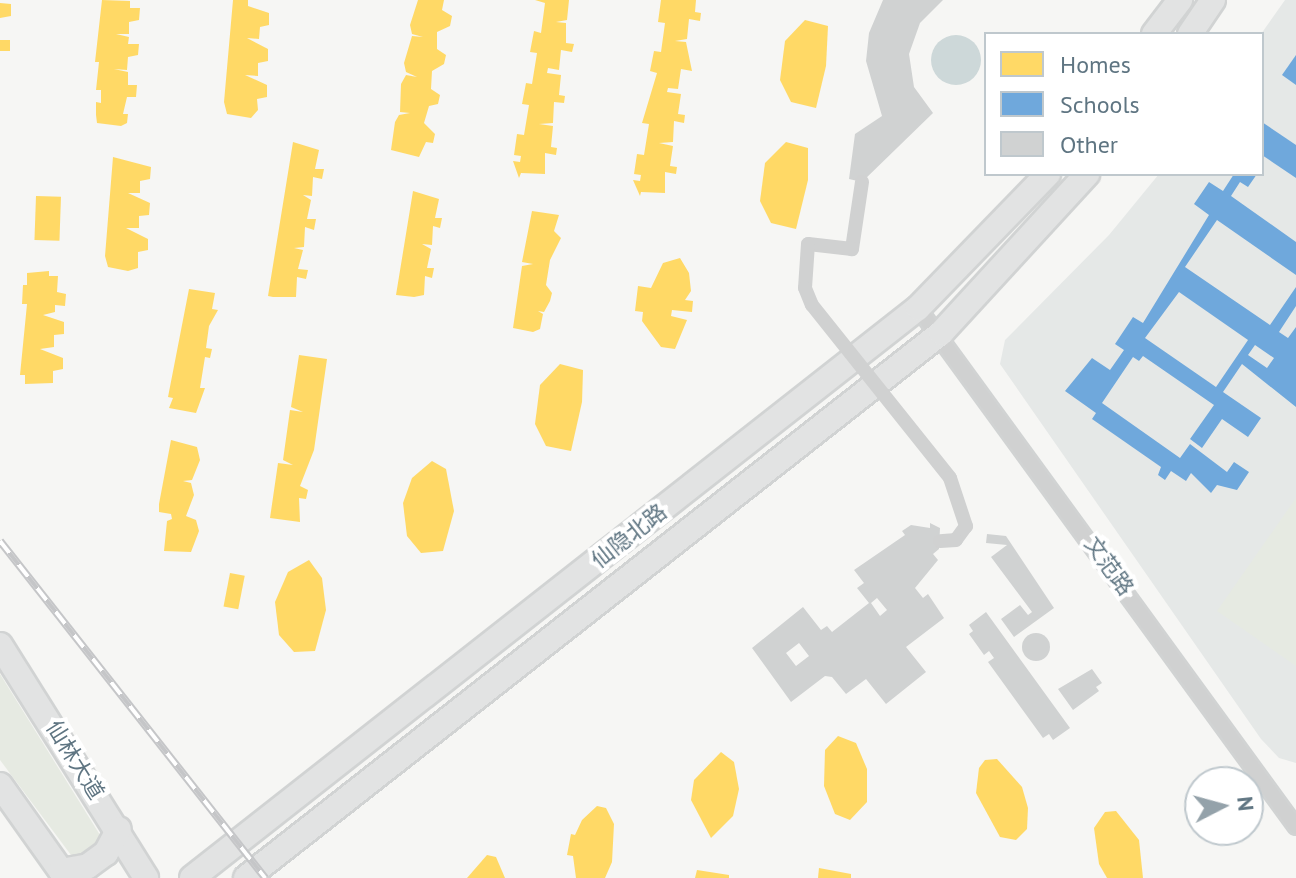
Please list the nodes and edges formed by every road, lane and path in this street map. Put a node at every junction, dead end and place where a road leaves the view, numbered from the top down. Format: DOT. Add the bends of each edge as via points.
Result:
graph roads {
  1 [pos="1180,0"];
  2 [pos="1213,0"];
  3 [pos="1156,32"];
  4 [pos="1191,32"];
  5 [pos="1046,176"];
  6 [pos="1085,176"];
  7 [pos="862,182"];
  8 [pos="918,308"];
  9 [pos="941,333"];
  10 [pos="940,541"];
  11 [pos="0,645"];
  12 [pos="0,785"];
  13 [pos="1296,827"];
  14 [pos="119,829"];
  15 [pos="64,874"];
  16 [pos="146,878"];
  17 [pos="192,878"];
  18 [pos="246,878"];
  1 -- 3 [label="main road"];
  2 -- 4 [label="main road"];
  5 -- 8 [label="main road, 仙隐北路"];
  6 -- 9 [label="main road, 仙隐北路"];
  7 -- 10 [label="street, bridge" via="852,249 808,244 805,288 812,305 950,478 966,526 956,540"];
  8 -- 9 [label="street, 文范路"];
  8 -- 17 [label="main road, 仙隐北路"];
  9 -- 13 [label="street, 文范路"];
  9 -- 18 [label="main road, 仙隐北路"];
  11 -- 14 [label="main road, 仙林大道"];
  12 -- 15 [label="main road"];
  14 -- 15 [label="main road" via="106,853"];
  14 -- 16 [label="main road, 仙林大道"];
}
